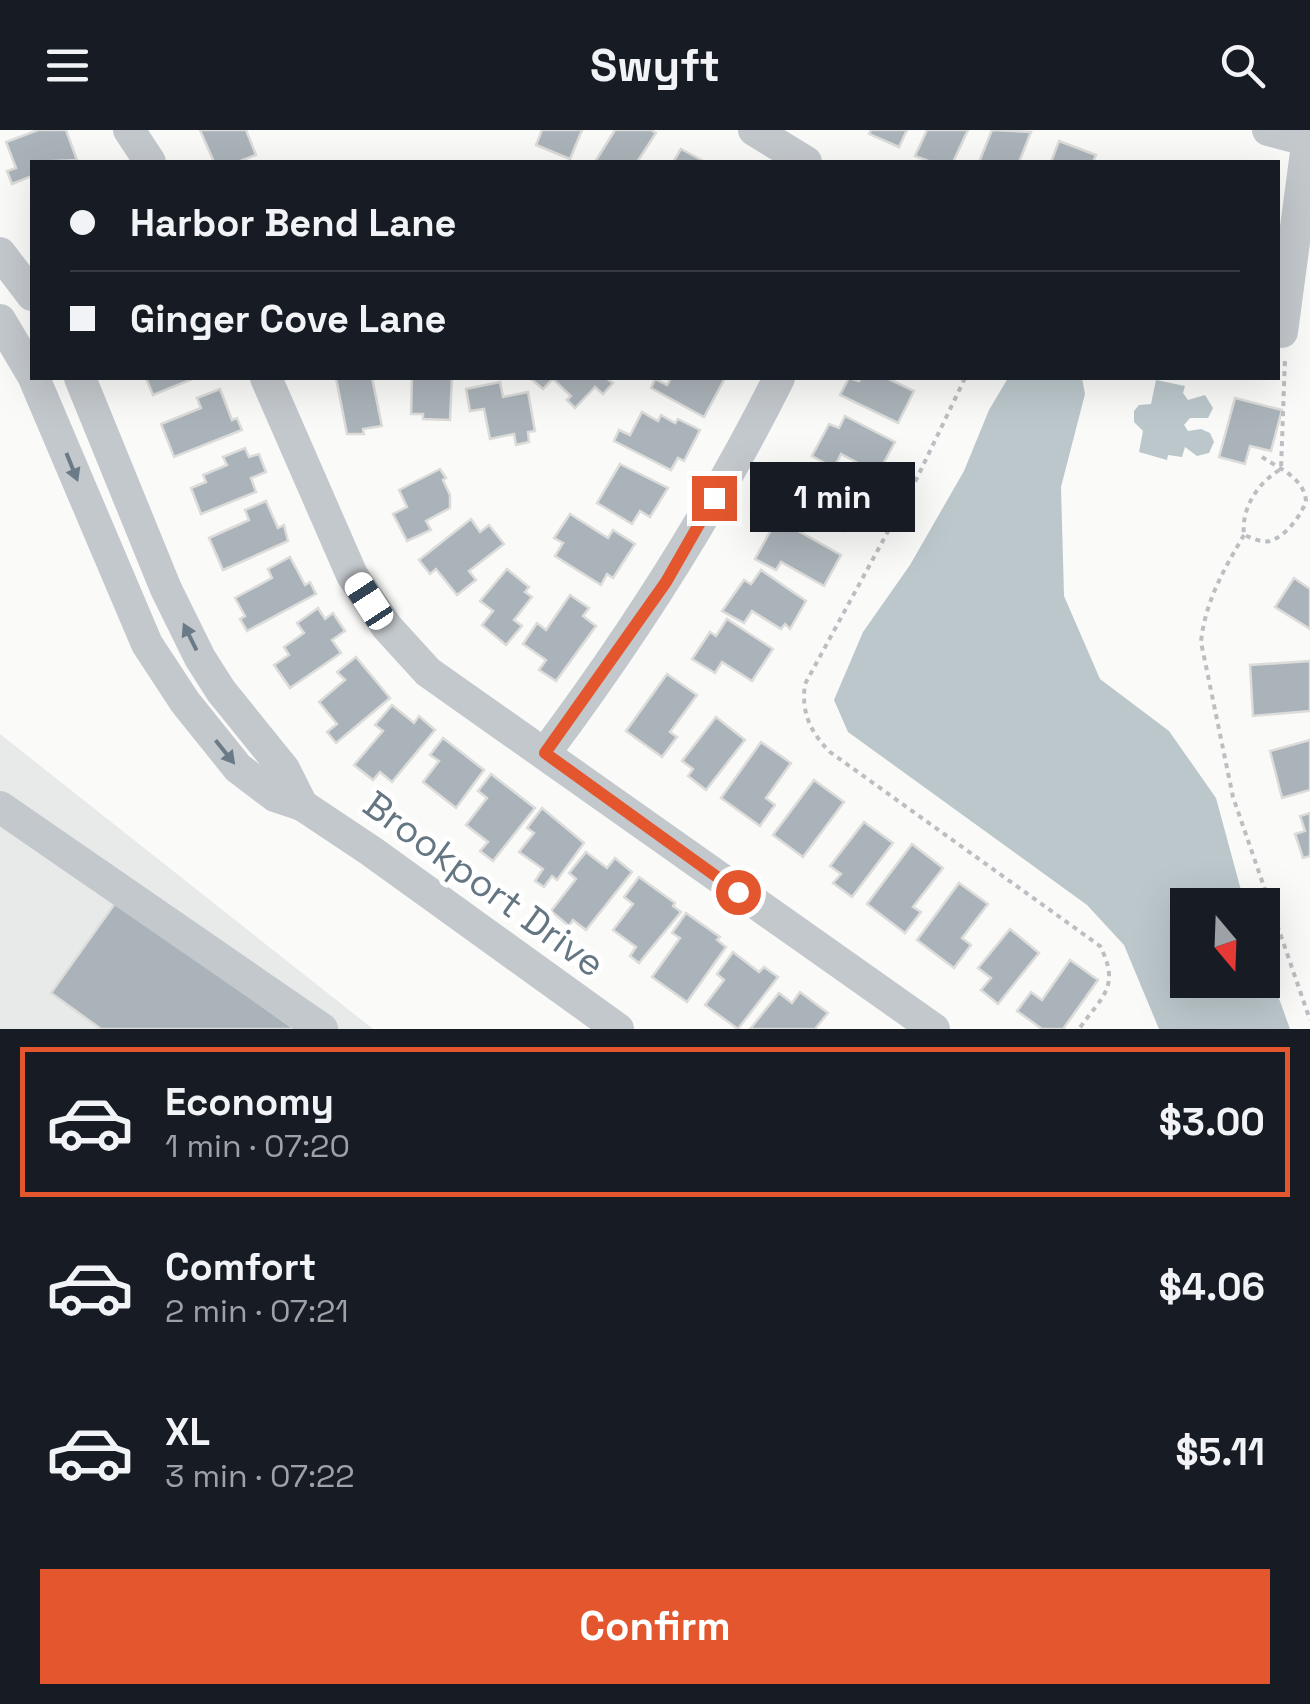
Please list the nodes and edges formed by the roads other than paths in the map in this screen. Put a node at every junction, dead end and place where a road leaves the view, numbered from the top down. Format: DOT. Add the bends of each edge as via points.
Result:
graph roads {
  1 [pos="129,130"];
  2 [pos="754,130"];
  3 [pos="1268,130"];
  4 [pos="1308,135"];
  5 [pos="149,160"];
  6 [pos="803,160"];
  7 [pos="0,253"];
  8 [pos="30,291"];
  9 [pos="0,320"];
  10 [pos="1289,333"];
  11 [pos="30,369"];
  12 [pos="36,380"];
  13 [pos="81,380"];
  14 [pos="267,380"];
  15 [pos="778,380"];
  16 [pos="545,753"];
  17 [pos="302,804"];
  18 [pos="0,806"];
  19 [pos="322,1029"];
  20 [pos="618,1029"];
  21 [pos="934,1029"];
  1 -- 5 [label="street"];
  2 -- 6 [label="street"];
  3 -- 4 [label="street"];
  4 -- 10 [label="street"];
  7 -- 8 [label="street"];
  9 -- 11 [label="street, Brookport Drive"];
  12 -- 17 [label="street, Brookport Drive, one-way" via="147,644 238,768 274,796"];
  17 -- 13 [label="street, Brookport Drive, one-way" via="284,769 200,658"];
  14 -- 16 [label="street" via="352,575 387,627 428,672"];
  15 -- 16 [label="street" via="666,582"];
  16 -- 21 [label="street"];
  17 -- 20 [label="street, Brookport Drive"];
  18 -- 19 [label="street"];
}
